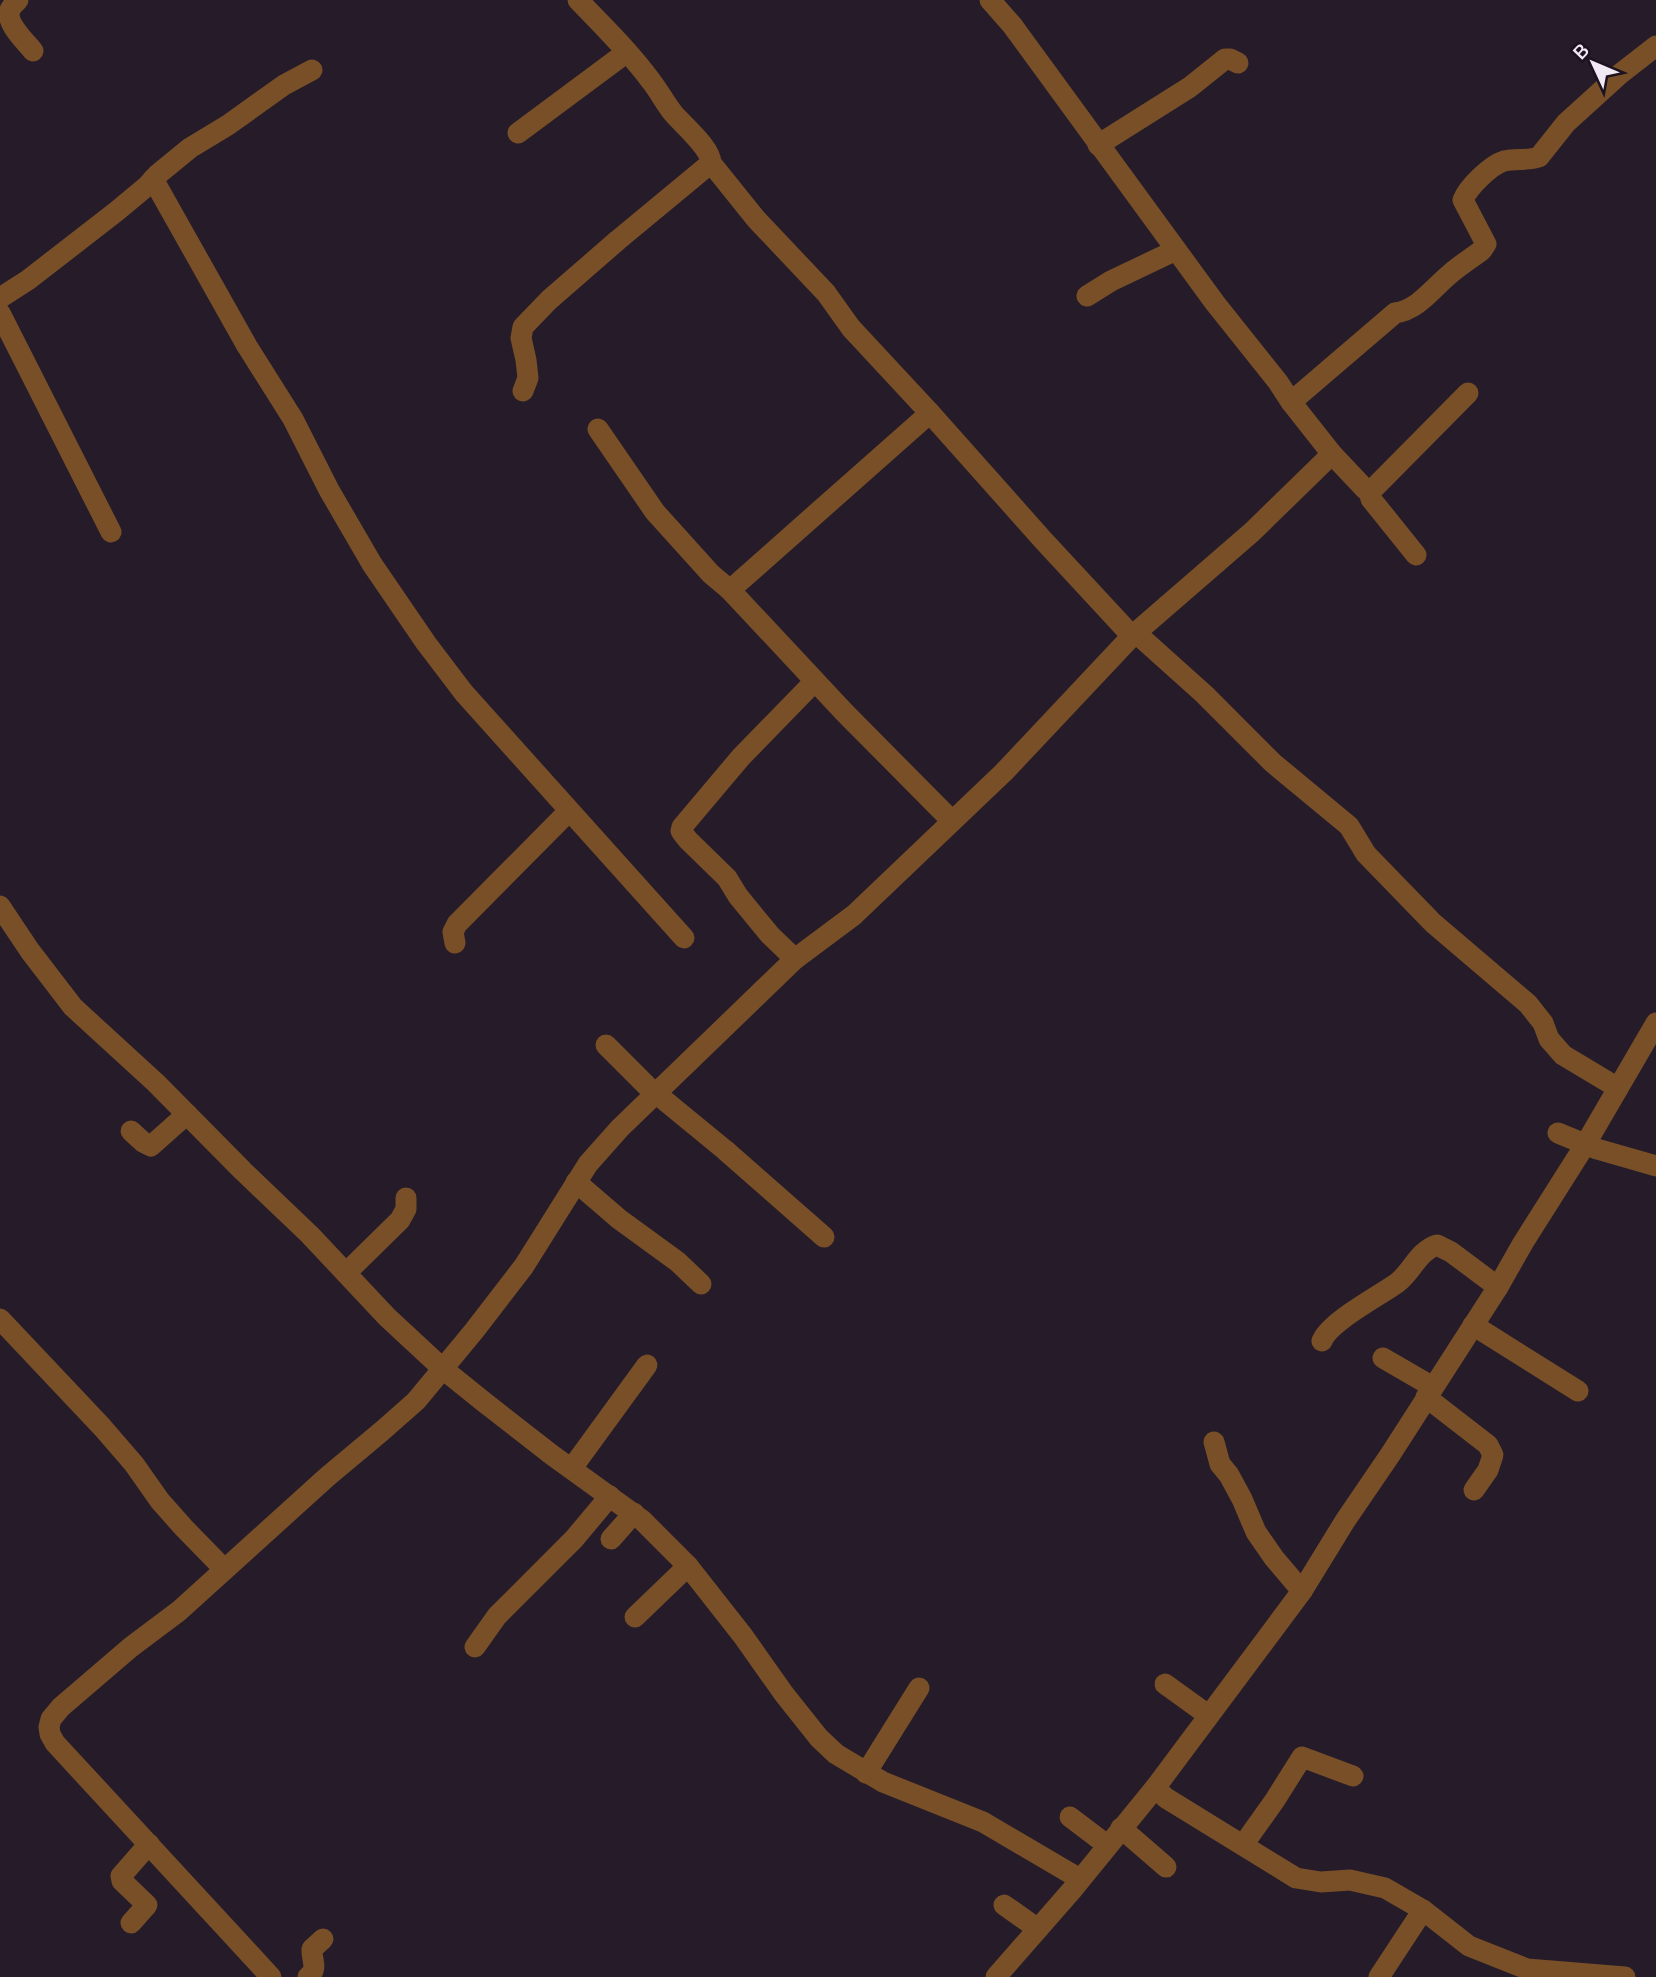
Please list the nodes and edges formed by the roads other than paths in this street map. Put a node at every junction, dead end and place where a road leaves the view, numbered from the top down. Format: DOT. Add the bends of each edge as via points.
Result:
graph roads {
  1 [pos="18,0"];
  2 [pos="579,0"];
  3 [pos="990,0"];
  4 [pos="1656,46"];
  5 [pos="33,51"];
  6 [pos="627,52"];
  7 [pos="1238,63"];
  8 [pos="312,70"];
  9 [pos="517,134"];
  10 [pos="1098,145"];
  11 [pos="711,163"];
  12 [pos="153,179"];
  13 [pos="1176,250"];
  14 [pos="1087,296"];
  15 [pos="0,298"];
  16 [pos="0,313"];
  17 [pos="523,391"];
  18 [pos="1468,393"];
  19 [pos="1291,402"];
  20 [pos="930,413"];
  21 [pos="598,429"];
  22 [pos="1332,454"];
  23 [pos="1369,491"];
  24 [pos="111,532"];
  25 [pos="1416,555"];
  26 [pos="730,590"];
  27 [pos="1132,633"];
  28 [pos="815,681"];
  29 [pos="569,811"];
  30 [pos="950,819"];
  31 [pos="0,906"];
  32 [pos="684,938"];
  33 [pos="455,943"];
  34 [pos="791,955"];
  35 [pos="1656,1023"];
  36 [pos="606,1045"];
  37 [pos="645,1083"];
  38 [pos="1618,1088"];
  39 [pos="184,1116"];
  40 [pos="131,1131"];
  41 [pos="1558,1133"];
  42 [pos="1600,1150"];
  43 [pos="1656,1166"];
  44 [pos="576,1182"];
  45 [pos="406,1198"];
  46 [pos="824,1237"];
  47 [pos="346,1273"];
  48 [pos="701,1284"];
  49 [pos="1498,1287"];
  50 [pos="0,1319"];
  51 [pos="1476,1327"];
  52 [pos="1322,1341"];
  53 [pos="1383,1358"];
  54 [pos="647,1365"];
  55 [pos="443,1369"];
  56 [pos="1578,1391"];
  57 [pos="1430,1395"];
  58 [pos="1213,1443"];
  59 [pos="572,1468"];
  60 [pos="1474,1490"];
  61 [pos="608,1500"];
  62 [pos="631,1516"];
  63 [pos="613,1536"];
  64 [pos="224,1569"];
  65 [pos="684,1569"];
  66 [pos="1301,1591"];
  67 [pos="635,1616"];
  68 [pos="475,1647"];
  69 [pos="1166,1684"];
  70 [pos="919,1688"];
  71 [pos="1208,1716"];
  72 [pos="866,1773"];
  73 [pos="1353,1776"];
  74 [pos="1161,1793"];
  75 [pos="1070,1817"];
  76 [pos="1132,1838"];
  77 [pos="149,1844"];
  78 [pos="1107,1845"];
  79 [pos="1243,1845"];
  80 [pos="1166,1867"];
  81 [pos="1080,1878"];
  82 [pos="1004,1905"];
  83 [pos="1421,1913"];
  84 [pos="131,1923"];
  85 [pos="1038,1929"];
  86 [pos="323,1939"];
  87 [pos="271,1977"];
  88 [pos="308,1977"];
  89 [pos="996,1977"];
  90 [pos="1379,1977"];
  91 [pos="1625,1977"];
  1 -- 5 [label="street" via="9,17"];
  2 -- 6 [label="street"];
  3 -- 10 [label="street"];
  4 -- 19 [label="street" via="1566,123 1539,157 1506,160 1477,181 1463,200 1486,244 1482,250 1427,296 1395,313"];
  6 -- 9 [label="street"];
  6 -- 11 [label="street" via="709,153"];
  7 -- 10 [label="street" via="1225,59 1180,94"];
  8 -- 12 [label="street" via="190,148"];
  10 -- 13 [label="street"];
  11 -- 17 [label="street" via="523,327 528,378"];
  11 -- 20 [label="street" via="820,286 850,328"];
  12 -- 15 [label="street" via="29,280"];
  12 -- 29 [label="street" via="372,564 464,693"];
  13 -- 14 [label="street"];
  13 -- 19 [label="street"];
  16 -- 24 [label="street"];
  18 -- 23 [label="street"];
  19 -- 22 [label="street"];
  20 -- 26 [label="street"];
  20 -- 27 [label="street"];
  21 -- 26 [label="street" via="656,512"];
  22 -- 23 [label="street"];
  22 -- 27 [label="street" via="1252,532"];
  23 -- 25 [label="street"];
  26 -- 28 [label="street"];
  27 -- 30 [label="street" via="1004,772"];
  27 -- 38 [label="street" via="1349,826 1373,861 1433,923 1536,1012 1549,1040 1563,1055"];
  28 -- 30 [label="street"];
  28 -- 34 [label="street" via="740,757 682,827 683,835 727,878"];
  29 -- 32 [label="street"];
  29 -- 33 [label="street" via="457,924"];
  30 -- 34 [label="street" via="854,915"];
  31 -- 39 [label="street" via="73,1007 156,1083"];
  34 -- 37 [label="street"];
  35 -- 38 [label="street"];
  36 -- 37 [label="street"];
  37 -- 44 [label="street" via="620,1128"];
  37 -- 46 [label="street"];
  38 -- 42 [label="street"];
  39 -- 40 [label="street" via="151,1146"];
  39 -- 47 [label="street"];
  41 -- 42 [label="street"];
  42 -- 43 [label="street"];
  42 -- 49 [label="street" via="1523,1243"];
  44 -- 48 [label="street"];
  44 -- 55 [label="street" via="524,1266"];
  45 -- 47 [label="street" via="400,1220"];
  47 -- 55 [label="street"];
  49 -- 51 [label="street"];
  49 -- 52 [label="street" via="1437,1245 1429,1248 1401,1281 1325,1334"];
  50 -- 64 [label="street" via="102,1427 160,1501"];
  51 -- 56 [label="street"];
  51 -- 57 [label="street"];
  53 -- 57 [label="street"];
  54 -- 59 [label="street"];
  55 -- 59 [label="street"];
  55 -- 64 [label="street" via="416,1401"];
  57 -- 60 [label="street" via="1488,1445 1493,1455"];
  57 -- 66 [label="street"];
  58 -- 66 [label="street" via="1256,1532"];
  59 -- 61 [label="street"];
  61 -- 62 [label="street"];
  61 -- 68 [label="street" via="498,1616"];
  62 -- 63 [label="street"];
  62 -- 65 [label="street"];
  64 -- 77 [label="street" via="51,1719 55,1743"];
  65 -- 67 [label="street"];
  65 -- 72 [label="street" via="743,1636 818,1738"];
  66 -- 71 [label="street"];
  69 -- 71 [label="street"];
  70 -- 72 [label="street"];
  71 -- 74 [label="street"];
  72 -- 81 [label="street" via="984,1822"];
  73 -- 79 [label="street" via="1302,1757"];
  74 -- 76 [label="street"];
  74 -- 79 [label="street"];
  75 -- 78 [label="street"];
  76 -- 78 [label="street"];
  76 -- 80 [label="street"];
  77 -- 84 [label="street" via="121,1874 122,1881 147,1906"];
  77 -- 87 [label="street"];
  78 -- 81 [label="street"];
  79 -- 83 [label="street" via="1296,1878 1365,1882 1385,1888"];
  81 -- 85 [label="street"];
  82 -- 85 [label="street"];
  83 -- 90 [label="street"];
  83 -- 91 [label="street" via="1469,1945 1527,1969"];
  85 -- 89 [label="street"];
  86 -- 88 [label="street" via="312,1949 315,1964"];
}
